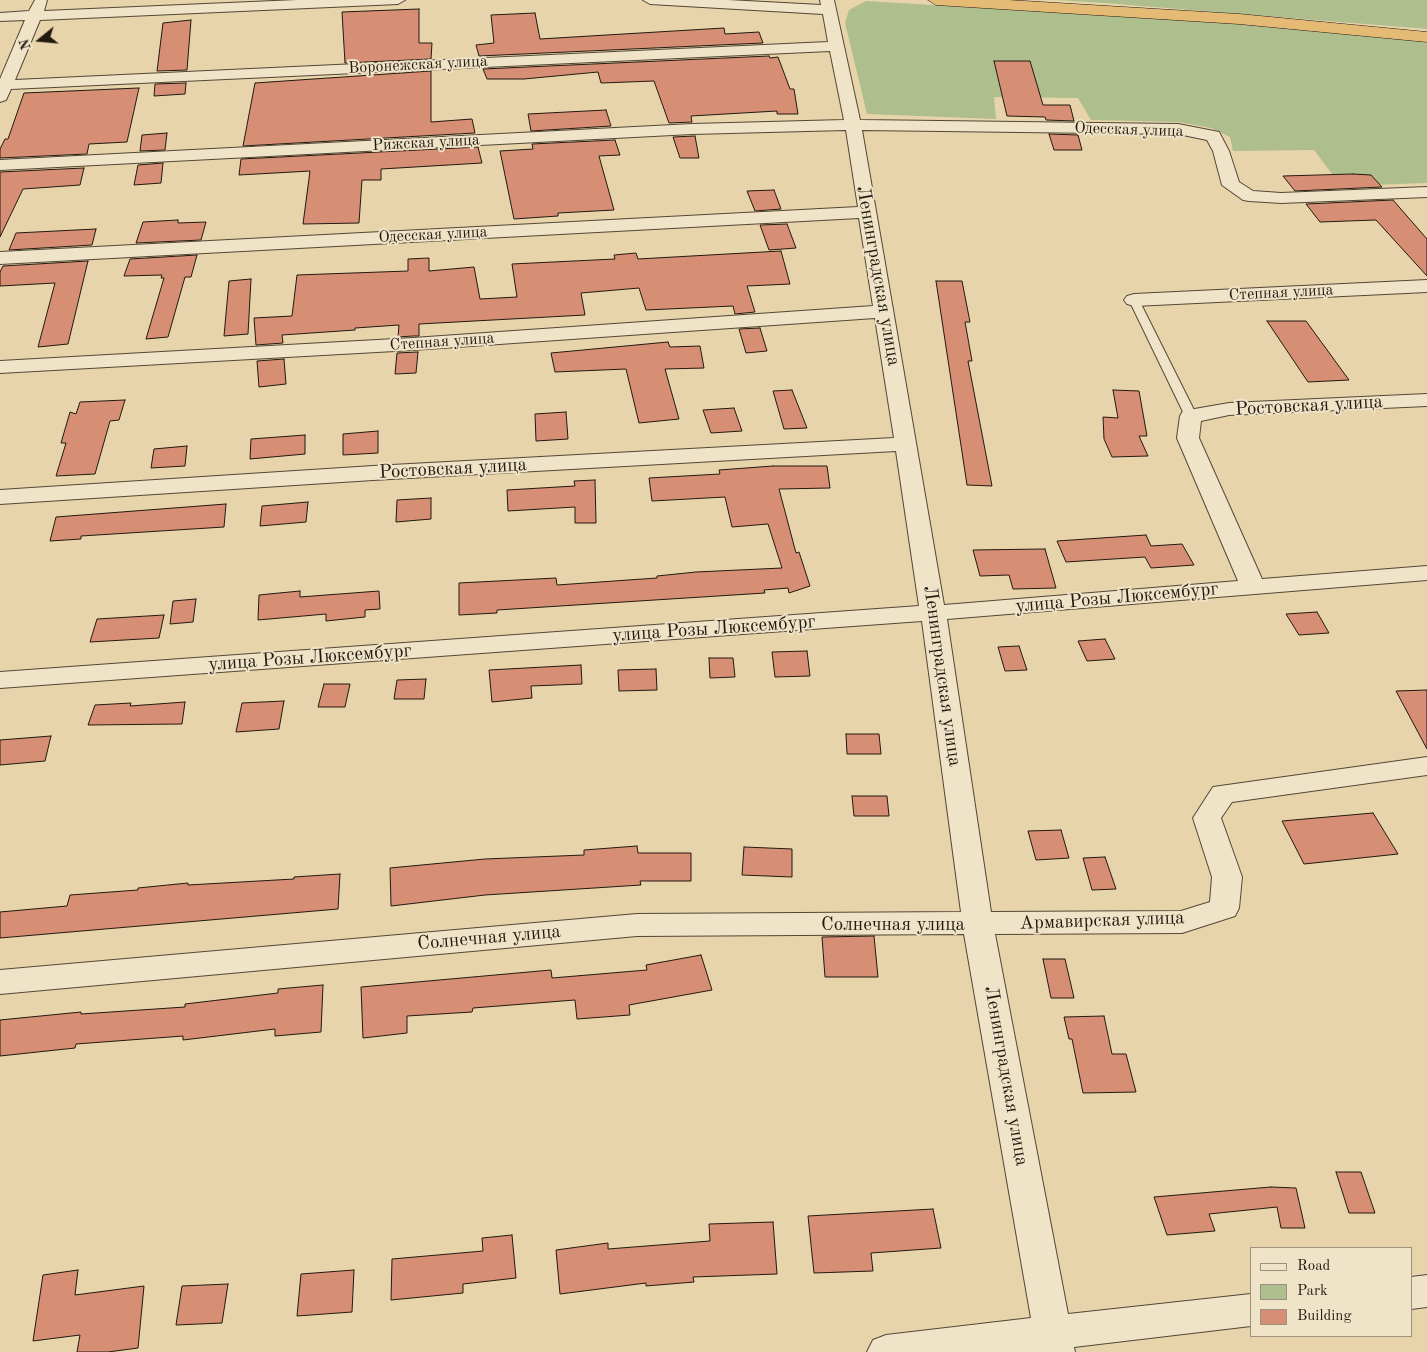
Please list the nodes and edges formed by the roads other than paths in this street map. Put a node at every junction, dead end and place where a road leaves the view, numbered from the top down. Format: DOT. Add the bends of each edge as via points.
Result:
graph roads {
  1 [pos="41,0"];
  2 [pos="398,0"];
  3 [pos="650,0"];
  4 [pos="936,0"];
  5 [pos="829,5"];
  6 [pos="34,15"];
  7 [pos="0,17"];
  8 [pos="1427,37"];
  9 [pos="837,46"];
  10 [pos="2,89"];
  11 [pos="853,125"];
  12 [pos="0,165"];
  13 [pos="1427,192"];
  14 [pos="866,212"];
  15 [pos="0,258"];
  16 [pos="1427,286"];
  17 [pos="1134,300"];
  18 [pos="884,311"];
  19 [pos="0,366"];
  20 [pos="1427,400"];
  21 [pos="1192,416"];
  22 [pos="905,444"];
  23 [pos="0,498"];
  24 [pos="1427,572"];
  25 [pos="1252,586"];
  26 [pos="933,613"];
  27 [pos="0,680"];
  28 [pos="1427,766"];
  29 [pos="978,925"];
  30 [pos="0,982"];
  31 [pos="1427,1291"];
  32 [pos="1412,1293"];
  33 [pos="1250,1310"];
  34 [pos="1054,1342"];
  35 [pos="886,1352"];
  1 -- 6 [label="street"];
  2 -- 6 [label="street"];
  3 -- 5 [label="street"];
  4 -- 8 [label="highway" via="1239,19"];
  5 -- 9 [label="street, Ленинградская улица"];
  6 -- 7 [label="street"];
  6 -- 10 [label="street"];
  9 -- 10 [label="street, Воронежская улица"];
  9 -- 11 [label="street, Ленинградская улица"];
  11 -- 12 [label="street, Рижская улица" via="692,129"];
  11 -- 13 [label="street, Одесская улица" via="1178,129 1213,136 1231,185 1249,196 1281,198"];
  11 -- 14 [label="street, Ленинградская улица"];
  14 -- 15 [label="street, Одесская улица"];
  14 -- 18 [label="street, Ленинградская улица"];
  16 -- 17 [label="street, Степная улица"];
  17 -- 21 [label="lane"];
  18 -- 19 [label="street, Степная улица" via="413,344"];
  18 -- 22 [label="street, Ленинградская улица"];
  20 -- 21 [label="street, Ростовская улица" via="1229,409"];
  21 -- 25 [label="street" via="1188,438"];
  22 -- 23 [label="street, Ростовская улица" via="373,473"];
  22 -- 26 [label="street, Ленинградская улица"];
  24 -- 25 [label="street, улица Розы Люксембург"];
  25 -- 26 [label="street, улица Розы Люксембург"];
  26 -- 27 [label="street, улица Розы Люксембург"];
  26 -- 29 [label="street, Ленинградская улица"];
  28 -- 29 [label="street, Армавирская улица" via="1223,794 1207,818 1227,877 1224,908 1182,922"];
  29 -- 30 [label="street, Солнечная улица" via="637,925"];
  29 -- 34 [label="street, Ленинградская улица"];
  31 -- 32 [label="street"];
  33 -- 34 [label="street"];
  34 -- 35 [label="street"];
}
